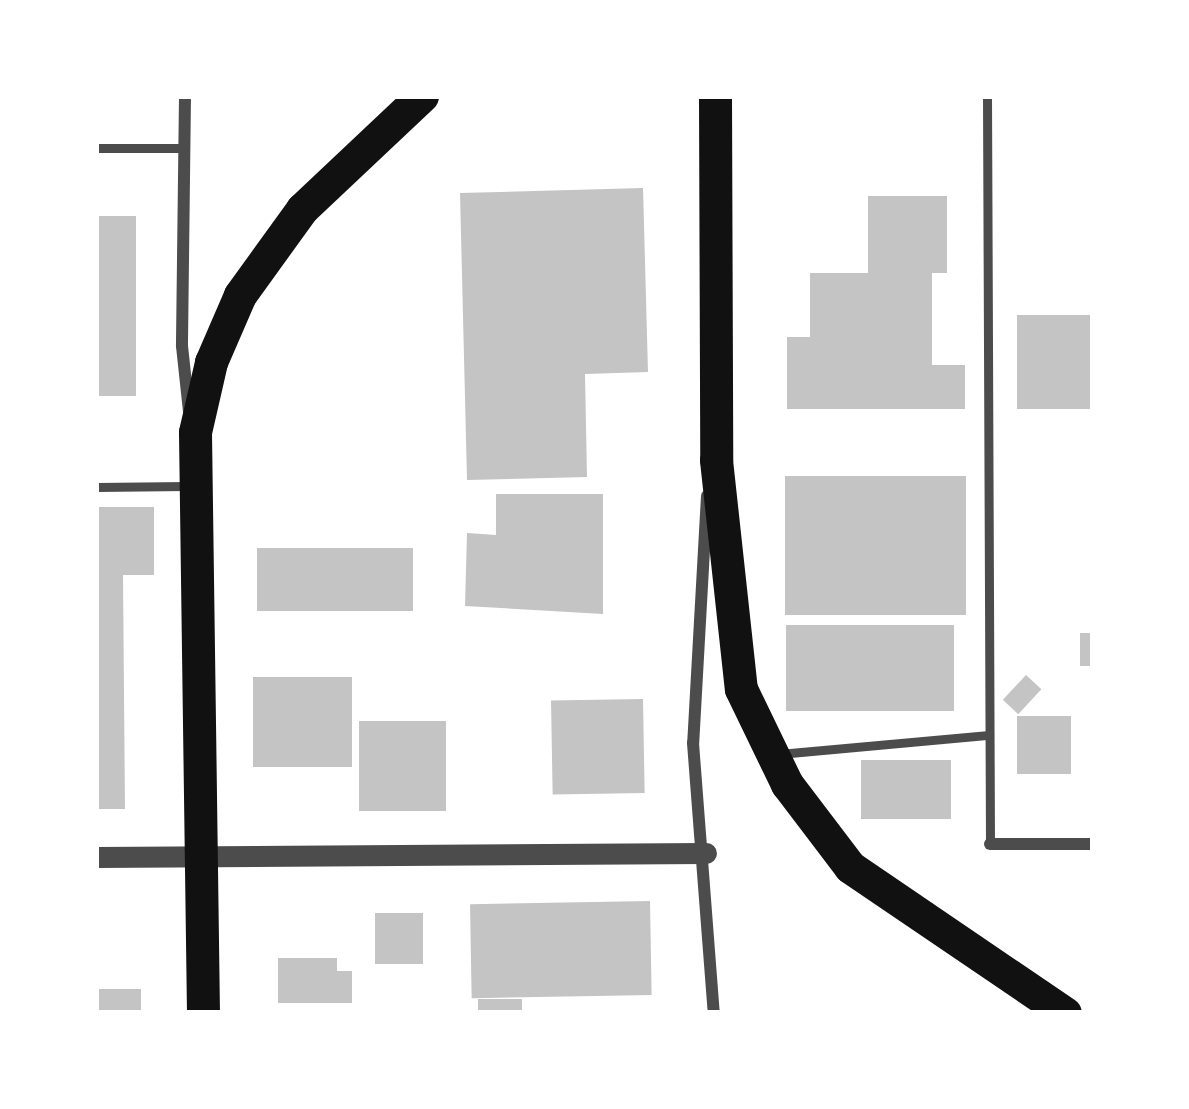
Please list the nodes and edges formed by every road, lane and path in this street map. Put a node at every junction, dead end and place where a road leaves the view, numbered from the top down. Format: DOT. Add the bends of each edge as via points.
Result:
graph roads {
  1 [pos="184,96"];
  2 [pos="434,96"];
  3 [pos="693,96"];
  4 [pos="715,96"];
  5 [pos="987,96"];
  6 [pos="410,106"];
  7 [pos="96,148"];
  8 [pos="182,148"];
  9 [pos="714,234"];
  10 [pos="194,432"];
  11 [pos="716,460"];
  12 [pos="195,486"];
  13 [pos="96,487"];
  14 [pos="989,735"];
  15 [pos="770,755"];
  16 [pos="990,844"];
  17 [pos="1093,844"];
  18 [pos="706,853"];
  19 [pos="200,856"];
  20 [pos="96,857"];
  21 [pos="202,1013"];
  22 [pos="714,1013"];
  23 [pos="1065,1013"];
  1 -- 8 [label="street"];
  2 -- 6 [label="street"];
  3 -- 9 [label="highway" via="696,184"];
  4 -- 9 [label="highway"];
  5 -- 14 [label="lane"];
  6 -- 10 [label="highway" via="302,208 240,295 211,362"];
  7 -- 8 [label="lane"];
  8 -- 10 [label="street" via="182,346"];
  9 -- 11 [label="highway"];
  10 -- 12 [label="highway"];
  11 -- 15 [label="highway" via="741,689"];
  11 -- 18 [label="street" via="697,565 694,649 693,743"];
  12 -- 13 [label="lane"];
  12 -- 19 [label="highway"];
  14 -- 15 [label="lane"];
  14 -- 16 [label="lane"];
  15 -- 23 [label="highway" via="850,867"];
  16 -- 17 [label="street"];
  18 -- 19 [label="street"];
  18 -- 22 [label="street"];
  19 -- 20 [label="street"];
  19 -- 21 [label="highway"];
}
